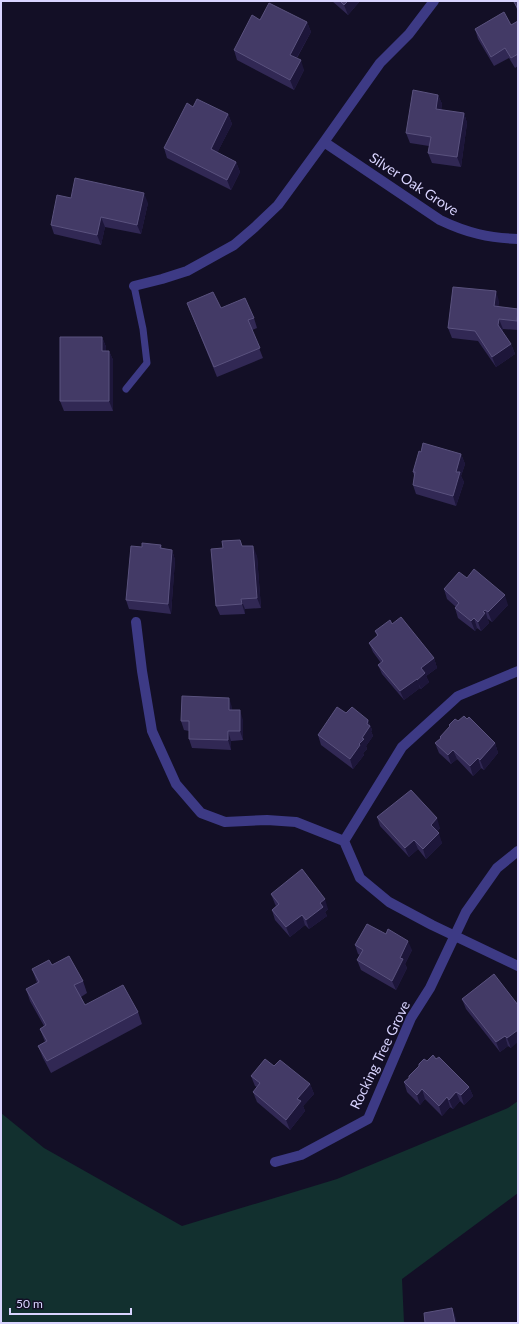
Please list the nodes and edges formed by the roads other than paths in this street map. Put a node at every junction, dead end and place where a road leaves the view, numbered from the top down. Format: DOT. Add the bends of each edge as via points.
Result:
graph roads {
  1 [pos="434,1"];
  2 [pos="324,142"];
  3 [pos="518,239"];
  4 [pos="134,286"];
  5 [pos="126,389"];
  6 [pos="136,622"];
  7 [pos="518,671"];
  8 [pos="344,841"];
  9 [pos="518,851"];
  10 [pos="456,936"];
  11 [pos="518,966"];
  12 [pos="275,1162"];
  1 -- 2 [label="street" via="408,34 380,63"];
  2 -- 3 [label="street, Silver Oak Grove" via="440,220 476,235"];
  2 -- 4 [label="street" via="278,205 234,245 187,271"];
  4 -- 5 [label="lane" via="148,363"];
  6 -- 8 [label="street" via="152,731 176,784 201,813 225,822 296,822"];
  7 -- 8 [label="street" via="458,696 402,747"];
  8 -- 10 [label="street" via="360,878 389,902"];
  9 -- 10 [label="street, Rocking Tree Grove" via="497,868 466,912"];
  10 -- 11 [label="street"];
  10 -- 12 [label="street, Rocking Tree Grove" via="430,988 411,1018 368,1119 301,1155"];
}
